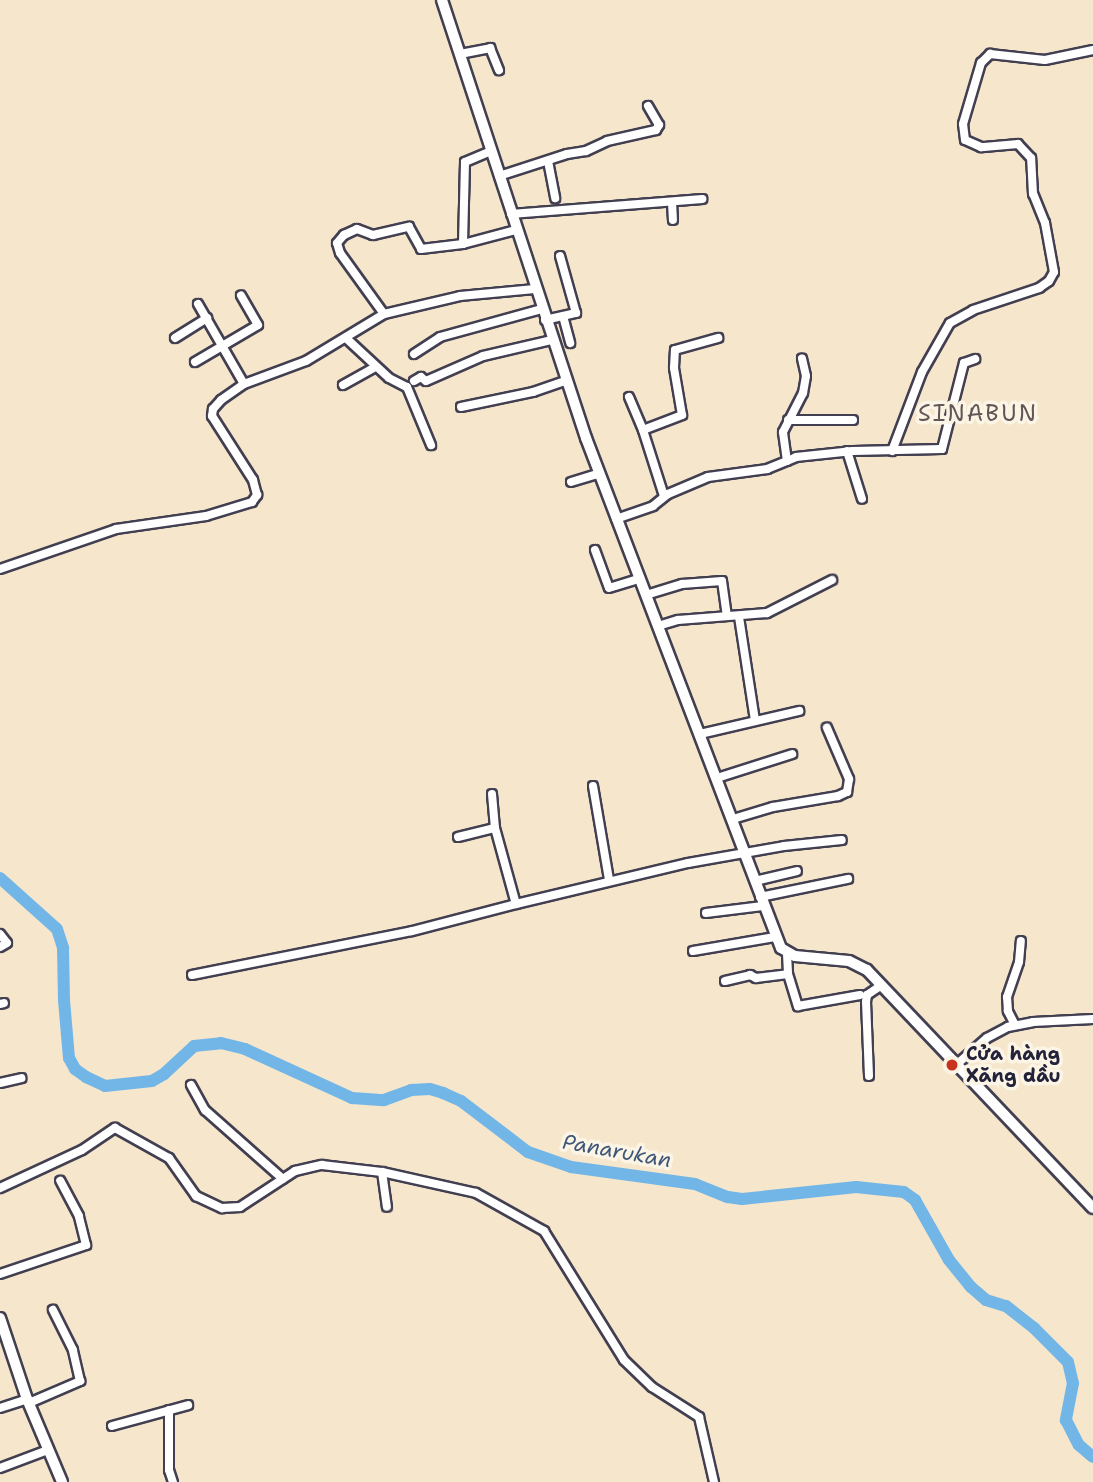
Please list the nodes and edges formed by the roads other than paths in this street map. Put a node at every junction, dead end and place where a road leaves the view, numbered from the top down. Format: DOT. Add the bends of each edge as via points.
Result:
graph roads {
  1 [pos="442,0"];
  2 [pos="1093,50"];
  3 [pos="460,54"];
  4 [pos="499,70"];
  5 [pos="648,106"];
  6 [pos="491,152"];
  7 [pos="548,161"];
  8 [pos="499,176"];
  9 [pos="555,198"];
  10 [pos="702,199"];
  11 [pos="672,202"];
  12 [pos="511,214"];
  13 [pos="673,220"];
  14 [pos="516,230"];
  15 [pos="463,244"];
  16 [pos="560,256"];
  17 [pos="534,289"];
  18 [pos="241,295"];
  19 [pos="198,304"];
  20 [pos="384,314"];
  21 [pos="543,315"];
  22 [pos="563,316"];
  23 [pos="207,318"];
  24 [pos="175,338"];
  25 [pos="718,338"];
  26 [pos="347,339"];
  27 [pos="552,340"];
  28 [pos="570,343"];
  29 [pos="222,345"];
  30 [pos="414,354"];
  31 [pos="802,358"];
  32 [pos="975,359"];
  33 [pos="195,362"];
  34 [pos="376,367"];
  35 [pos="567,380"];
  36 [pos="414,381"];
  37 [pos="244,384"];
  38 [pos="344,385"];
  39 [pos="629,397"];
  40 [pos="461,407"];
  41 [pos="788,420"];
  42 [pos="853,420"];
  43 [pos="643,430"];
  44 [pos="431,445"];
  45 [pos="892,451"];
  46 [pos="848,452"];
  47 [pos="787,461"];
  48 [pos="598,474"];
  49 [pos="571,482"];
  50 [pos="664,496"];
  51 [pos="862,499"];
  52 [pos="616,519"];
  53 [pos="595,550"];
  54 [pos="0,569"];
  55 [pos="639,579"];
  56 [pos="832,580"];
  57 [pos="646,595"];
  58 [pos="727,616"];
  59 [pos="739,617"];
  60 [pos="658,626"];
  61 [pos="800,711"];
  62 [pos="755,720"];
  63 [pos="827,728"];
  64 [pos="700,734"];
  65 [pos="792,754"];
  66 [pos="717,778"];
  67 [pos="593,786"];
  68 [pos="492,794"];
  69 [pos="733,819"];
  70 [pos="495,828"];
  71 [pos="458,836"];
  72 [pos="842,840"];
  73 [pos="744,853"];
  74 [pos="797,872"];
  75 [pos="848,878"];
  76 [pos="609,880"];
  77 [pos="755,881"];
  78 [pos="762,901"];
  79 [pos="516,904"];
  80 [pos="706,913"];
  81 [pos="0,934"];
  82 [pos="775,937"];
  83 [pos="1021,941"];
  84 [pos="0,947"];
  85 [pos="693,951"];
  86 [pos="787,954"];
  87 [pos="788,974"];
  88 [pos="192,975"];
  89 [pos="724,981"];
  90 [pos="882,985"];
  91 [pos="860,995"];
  92 [pos="1093,1019"];
  93 [pos="1015,1025"];
  94 [pos="956,1065"];
  95 [pos="869,1076"];
  96 [pos="21,1078"];
  97 [pos="0,1083"];
  98 [pos="191,1085"];
  99 [pos="383,1172"];
  100 [pos="283,1178"];
  101 [pos="60,1181"];
  102 [pos="0,1188"];
  103 [pos="387,1207"];
  104 [pos="1093,1208"];
  105 [pos="0,1274"];
  106 [pos="53,1310"];
  107 [pos="0,1318"];
  108 [pos="28,1401"];
  109 [pos="188,1405"];
  110 [pos="0,1408"];
  111 [pos="169,1410"];
  112 [pos="112,1426"];
  113 [pos="48,1450"];
  114 [pos="0,1468"];
  115 [pos="62,1482"];
  116 [pos="173,1482"];
  117 [pos="714,1482"];
  1 -- 3 [label="street"];
  2 -- 45 [label="street" via="1045,60 990,54 981,64 962,132 972,146 1018,144 1031,158 1033,194 1045,223 1054,272 1039,288 950,323 922,372"];
  3 -- 4 [label="street" via="489,48"];
  3 -- 6 [label="street"];
  5 -- 7 [label="street" via="659,125 656,130"];
  6 -- 8 [label="street"];
  6 -- 15 [label="street" via="465,162"];
  7 -- 8 [label="street"];
  7 -- 9 [label="street"];
  8 -- 12 [label="street"];
  10 -- 11 [label="street"];
  11 -- 12 [label="street"];
  11 -- 13 [label="street"];
  12 -- 14 [label="street"];
  14 -- 15 [label="street"];
  14 -- 17 [label="street"];
  15 -- 20 [label="street" via="419,249 409,227 373,235 357,229 338,239 340,253"];
  16 -- 22 [label="street" via="576,311"];
  17 -- 20 [label="street" via="460,296"];
  17 -- 21 [label="street"];
  18 -- 29 [label="street" via="258,325"];
  19 -- 23 [label="street"];
  20 -- 26 [label="street"];
  21 -- 22 [label="street"];
  21 -- 27 [label="street"];
  21 -- 30 [label="street" via="440,337"];
  22 -- 28 [label="street"];
  23 -- 24 [label="street"];
  23 -- 29 [label="street"];
  25 -- 43 [label="street" via="675,350 682,415"];
  26 -- 34 [label="street"];
  26 -- 37 [label="street" via="306,362"];
  27 -- 35 [label="street"];
  27 -- 36 [label="street" via="482,356 426,381 421,377"];
  29 -- 33 [label="street"];
  29 -- 37 [label="street"];
  31 -- 41 [label="street" via="803,393"];
  32 -- 45 [label="street" via="964,363 944,447"];
  34 -- 38 [label="street"];
  34 -- 44 [label="street" via="407,387"];
  35 -- 40 [label="street"];
  35 -- 48 [label="street"];
  37 -- 54 [label="street" via="215,404 212,416 253,480 257,495 252,502 206,516 116,529"];
  39 -- 43 [label="street"];
  41 -- 42 [label="street"];
  41 -- 47 [label="street" via="783,436"];
  43 -- 50 [label="street"];
  45 -- 46 [label="street"];
  46 -- 47 [label="street"];
  46 -- 51 [label="street"];
  47 -- 50 [label="street" via="767,469 717,475"];
  48 -- 49 [label="street"];
  48 -- 52 [label="street"];
  50 -- 52 [label="street" via="653,506"];
  52 -- 55 [label="street"];
  53 -- 55 [label="street" via="609,588"];
  55 -- 57 [label="street"];
  56 -- 59 [label="street" via="767,613"];
  57 -- 58 [label="street" via="682,584 722,581"];
  57 -- 60 [label="street"];
  58 -- 59 [label="street"];
  58 -- 60 [label="street"];
  59 -- 62 [label="street"];
  60 -- 64 [label="street"];
  61 -- 62 [label="street"];
  62 -- 64 [label="street"];
  63 -- 69 [label="street" via="849,779 847,792"];
  64 -- 66 [label="street"];
  65 -- 66 [label="street"];
  66 -- 69 [label="street"];
  67 -- 76 [label="street"];
  68 -- 70 [label="street"];
  69 -- 73 [label="street"];
  70 -- 71 [label="street"];
  70 -- 79 [label="street"];
  72 -- 73 [label="street"];
  73 -- 76 [label="street"];
  73 -- 77 [label="street"];
  74 -- 77 [label="street"];
  75 -- 78 [label="street"];
  76 -- 79 [label="street"];
  77 -- 78 [label="street"];
  78 -- 80 [label="street"];
  78 -- 82 [label="street"];
  79 -- 88 [label="street"];
  81 -- 84 [label="street" via="7,943"];
  82 -- 85 [label="street"];
  82 -- 86 [label="street"];
  83 -- 93 [label="street" via="1007,997"];
  86 -- 87 [label="street"];
  86 -- 90 [label="street" via="849,961"];
  87 -- 89 [label="street"];
  87 -- 91 [label="street" via="798,1006"];
  90 -- 94 [label="street"];
  90 -- 95 [label="street" via="867,995"];
  92 -- 93 [label="street"];
  93 -- 94 [label="street" via="987,1038"];
  94 -- 104 [label="street"];
  96 -- 97 [label="street"];
  98 -- 100 [label="street" via="205,1110"];
  99 -- 100 [label="street" via="322,1165 307,1166"];
  99 -- 103 [label="street"];
  99 -- 117 [label="street" via="468,1190 544,1231 624,1360 652,1387 700,1419"];
  100 -- 102 [label="street" via="240,1207 217,1207 196,1196 169,1158 114,1128 82,1150"];
  101 -- 105 [label="street" via="79,1216 86,1245"];
  106 -- 108 [label="street" via="73,1350 80,1381"];
  107 -- 108 [label="street"];
  108 -- 110 [label="street"];
  108 -- 113 [label="street"];
  109 -- 111 [label="street"];
  111 -- 112 [label="street"];
  111 -- 116 [label="street"];
  113 -- 114 [label="street"];
  113 -- 115 [label="street"];
}
